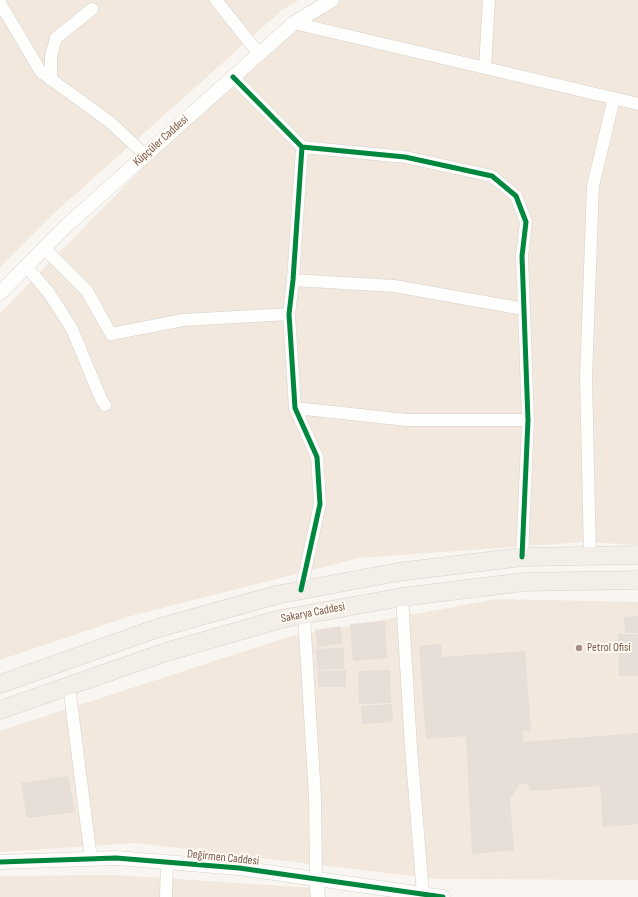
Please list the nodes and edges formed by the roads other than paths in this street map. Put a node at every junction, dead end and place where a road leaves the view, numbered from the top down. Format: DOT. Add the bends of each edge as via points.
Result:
graph roads {
  1 [pos="216,0"];
  2 [pos="331,0"];
  3 [pos="489,0"];
  4 [pos="0,3"];
  5 [pos="92,9"];
  6 [pos="294,23"];
  7 [pos="259,54"];
  8 [pos="486,68"];
  9 [pos="233,77"];
  10 [pos="51,80"];
  11 [pos="614,98"];
  12 [pos="638,104"];
  13 [pos="302,147"];
  14 [pos="145,156"];
  15 [pos="44,248"];
  16 [pos="26,266"];
  17 [pos="293,280"];
  18 [pos="0,293"];
  19 [pos="524,309"];
  20 [pos="289,314"];
  21 [pos="105,405"];
  22 [pos="294,408"];
  23 [pos="528,420"];
  24 [pos="590,555"];
  25 [pos="638,555"];
  26 [pos="522,557"];
  27 [pos="638,580"];
  28 [pos="301,590"];
  29 [pos="402,597"];
  30 [pos="304,615"];
  31 [pos="0,684"];
  32 [pos="69,686"];
  33 [pos="0,710"];
  34 [pos="91,859"];
  35 [pos="0,862"];
  36 [pos="167,862"];
  37 [pos="316,879"];
  38 [pos="390,893"];
  39 [pos="423,894"];
  40 [pos="166,897"];
  41 [pos="318,897"];
  42 [pos="443,897"];
  1 -- 7 [label="street"];
  2 -- 6 [label="street, Küpçüler Caddesi"];
  3 -- 8 [label="street"];
  4 -- 10 [label="street" via="41,72"];
  5 -- 10 [label="street" via="56,38 51,56"];
  6 -- 7 [label="street, Küpçüler Caddesi"];
  6 -- 8 [label="street"];
  7 -- 9 [label="street, Küpçüler Caddesi"];
  8 -- 11 [label="street"];
  9 -- 13 [label="street"];
  9 -- 14 [label="street, Küpçüler Caddesi"];
  10 -- 14 [label="street" via="110,122"];
  11 -- 12 [label="street"];
  11 -- 24 [label="street" via="593,186 586,377"];
  13 -- 17 [label="street"];
  13 -- 19 [label="street" via="405,157 492,176 516,196 526,222 522,256"];
  14 -- 15 [label="street, Küpçüler Caddesi"];
  15 -- 16 [label="street, Küpçüler Caddesi"];
  15 -- 20 [label="street" via="87,291 111,334 182,320"];
  16 -- 18 [label="street, Küpçüler Caddesi"];
  16 -- 21 [label="street" via="49,293 72,329"];
  17 -- 19 [label="street" via="394,286"];
  17 -- 20 [label="street"];
  19 -- 23 [label="street"];
  20 -- 22 [label="street"];
  22 -- 23 [label="street" via="407,420"];
  22 -- 28 [label="street" via="317,457 320,504"];
  23 -- 26 [label="street"];
  24 -- 25 [label="main road, Sakarya Caddesi"];
  24 -- 26 [label="main road, Sakarya Caddesi"];
  26 -- 28 [label="main road, Sakarya Caddesi" via="398,572"];
  27 -- 29 [label="main road, Sakarya Caddesi" via="524,582"];
  28 -- 31 [label="main road, Sakarya Caddesi" via="158,628"];
  29 -- 30 [label="main road, Sakarya Caddesi"];
  29 -- 39 [label="street"];
  30 -- 32 [label="main road, Sakarya Caddesi" via="281,619 166,652"];
  30 -- 37 [label="street" via="315,797"];
  32 -- 33 [label="main road, Sakarya Caddesi"];
  32 -- 34 [label="street"];
  34 -- 35 [label="street, Değirmen Caddesi"];
  34 -- 36 [label="street, Değirmen Caddesi"];
  36 -- 37 [label="street, Değirmen Caddesi" via="239,868"];
  36 -- 40 [label="street"];
  37 -- 38 [label="street, Değirmen Caddesi"];
  37 -- 41 [label="street"];
  38 -- 39 [label="street, Değirmen Caddesi"];
  39 -- 42 [label="street, Değirmen Caddesi"];
}
